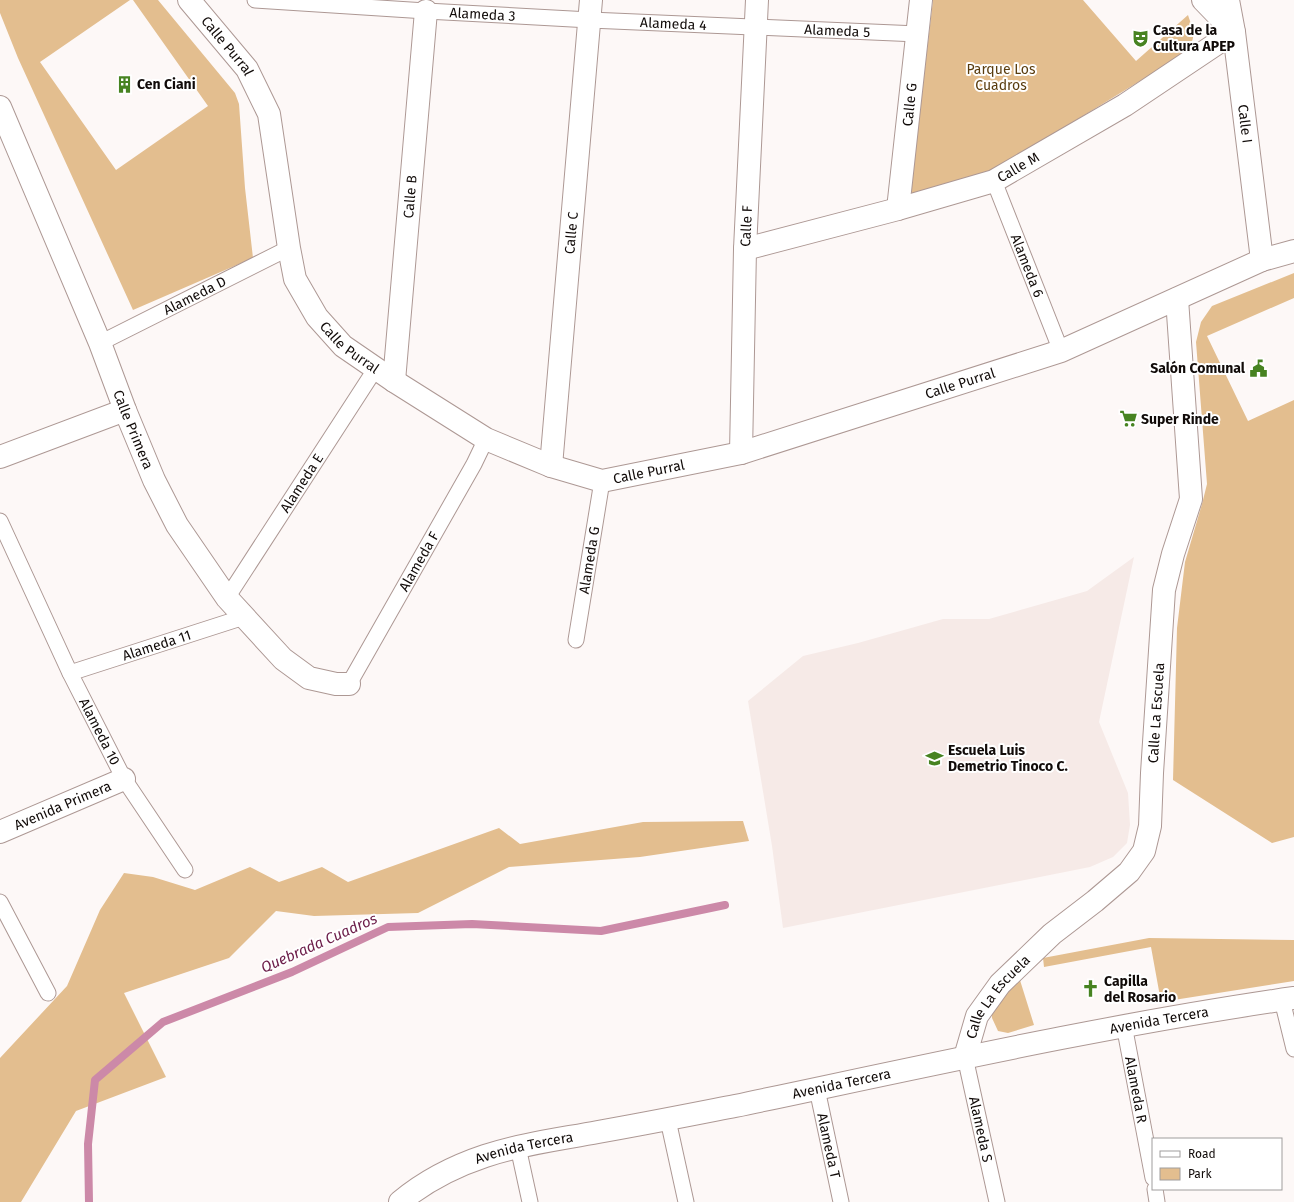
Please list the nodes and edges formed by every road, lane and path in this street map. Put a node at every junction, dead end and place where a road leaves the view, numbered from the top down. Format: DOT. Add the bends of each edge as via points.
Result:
graph roads {
  1 [pos="189,0"];
  2 [pos="255,0"];
  3 [pos="757,0"];
  4 [pos="921,0"];
  5 [pos="1203,0"];
  6 [pos="1228,0"];
  7 [pos="591,10"];
  8 [pos="426,11"];
  9 [pos="756,28"];
  10 [pos="1234,32"];
  11 [pos="918,34"];
  12 [pos="0,107"];
  13 [pos="994,181"];
  14 [pos="898,209"];
  15 [pos="289,248"];
  16 [pos="745,249"];
  17 [pos="1294,251"];
  18 [pos="1262,260"];
  19 [pos="1177,299"];
  20 [pos="100,343"];
  21 [pos="1061,350"];
  22 [pos="376,368"];
  23 [pos="394,381"];
  24 [pos="125,410"];
  25 [pos="486,439"];
  26 [pos="740,453"];
  27 [pos="0,457"];
  28 [pos="551,466"];
  29 [pos="602,480"];
  30 [pos="0,521"];
  31 [pos="227,598"];
  32 [pos="244,617"];
  33 [pos="576,640"];
  34 [pos="70,674"];
  35 [pos="349,684"];
  36 [pos="124,779"];
  37 [pos="0,832"];
  38 [pos="185,870"];
  39 [pos="0,902"];
  40 [pos="48,993"];
  41 [pos="1288,999"];
  42 [pos="1124,1025"];
  43 [pos="1294,1049"];
  44 [pos="965,1057"];
  45 [pos="817,1089"];
  46 [pos="668,1120"];
  47 [pos="518,1147"];
  48 [pos="1152,1173"];
  49 [pos="1155,1190"];
  50 [pos="400,1202"];
  51 [pos="530,1202"];
  52 [pos="686,1202"];
  53 [pos="841,1202"];
  54 [pos="997,1202"];
  55 [pos="1157,1202"];
  1 -- 15 [label="street, Calle Purral" via="247,69 269,114"];
  2 -- 8 [label="lane, Alameda 3"];
  3 -- 9 [label="street, Calle F"];
  4 -- 11 [label="street, Calle G"];
  5 -- 10 [label="street"];
  6 -- 10 [label="street"];
  7 -- 8 [label="lane, Alameda 3"];
  7 -- 9 [label="lane, Alameda 4"];
  7 -- 28 [label="street, Calle C"];
  8 -- 23 [label="street, Calle B"];
  9 -- 11 [label="lane, Alameda 5"];
  9 -- 16 [label="street, Calle F"];
  10 -- 13 [label="street, Calle M" via="1125,105"];
  10 -- 18 [label="street, Calle I"];
  11 -- 14 [label="street, Calle G"];
  12 -- 20 [label="street, Calle Primera"];
  13 -- 14 [label="street, Calle M"];
  13 -- 21 [label="lane, Alameda 6"];
  14 -- 16 [label="street, Calle M"];
  15 -- 20 [label="lane, Alameda D"];
  15 -- 22 [label="street, Calle Purral" via="295,279 317,317 342,346"];
  16 -- 26 [label="street, Calle F"];
  17 -- 18 [label="street, Calle Purral"];
  18 -- 19 [label="street, Calle Purral"];
  19 -- 21 [label="street, Calle Purral"];
  19 -- 44 [label="street, Calle La Escuela" via="1191,499 1164,590 1150,826 1144,851 1129,872 1052,934 1000,984 977,1016"];
  20 -- 24 [label="street, Calle Primera"];
  21 -- 26 [label="street, Calle Purral"];
  22 -- 23 [label="street, Calle Purral"];
  22 -- 31 [label="lane, Alameda E"];
  23 -- 25 [label="street, Calle Purral"];
  24 -- 27 [label="street"];
  24 -- 31 [label="street, Calle Primera" via="154,480 177,525"];
  25 -- 28 [label="street, Calle Purral"];
  25 -- 35 [label="lane, Alameda F"];
  26 -- 29 [label="street, Calle Purral"];
  28 -- 29 [label="street, Calle Purral"];
  29 -- 33 [label="lane, Alameda G"];
  30 -- 34 [label="lane, Alameda 10"];
  31 -- 32 [label="street, Calle Primera"];
  32 -- 34 [label="lane, Alameda 11"];
  32 -- 35 [label="street, Calle Primera" via="283,659 309,678"];
  34 -- 36 [label="lane, Alameda 10"];
  36 -- 37 [label="street, Avenida Primera"];
  36 -- 38 [label="lane, Alameda 10"];
  39 -- 40 [label="lane"];
  41 -- 42 [label="street, Avenida Tercera"];
  41 -- 43 [label="lane"];
  42 -- 44 [label="street, Avenida Tercera"];
  42 -- 48 [label="lane, Alameda R"];
  44 -- 45 [label="street, Avenida Tercera"];
  44 -- 54 [label="lane, Alameda S"];
  45 -- 46 [label="street, Avenida Tercera"];
  45 -- 53 [label="lane, Alameda T"];
  46 -- 47 [label="street, Avenida Tercera"];
  46 -- 52 [label="lane"];
  47 -- 50 [label="street, Avenida Tercera" via="484,1156 446,1172"];
  47 -- 51 [label="lane"];
  49 -- 55 [label="lane"];
}
